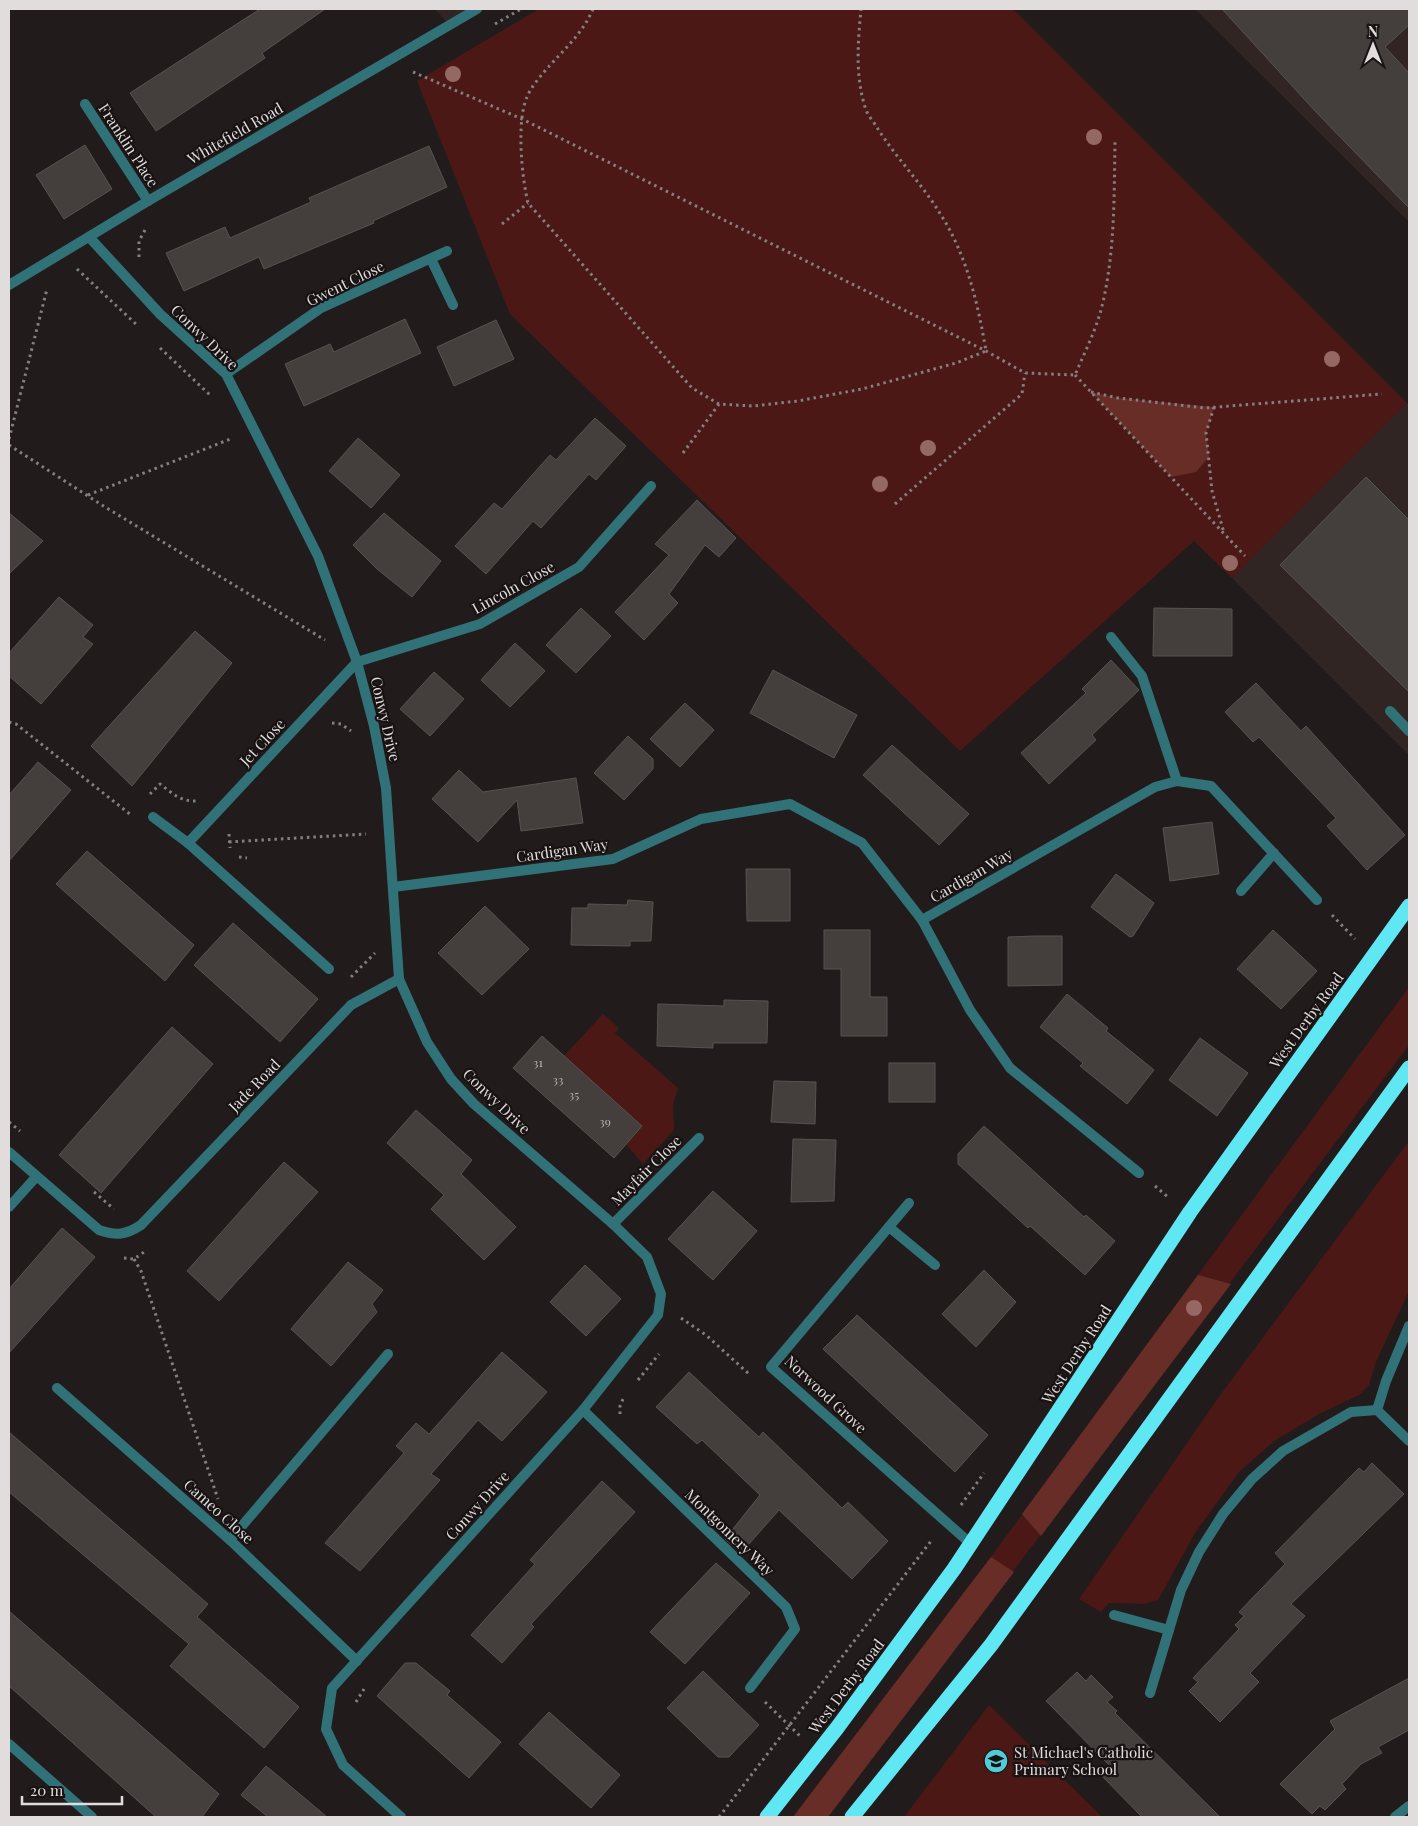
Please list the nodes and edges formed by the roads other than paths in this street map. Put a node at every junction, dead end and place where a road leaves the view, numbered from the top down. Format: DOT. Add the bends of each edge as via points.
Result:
graph roads {
  1 [pos="473,10"];
  2 [pos="85,104"];
  3 [pos="148,201"];
  4 [pos="90,238"];
  5 [pos="447,250"];
  6 [pos="431,259"];
  7 [pos="9,285"];
  8 [pos="453,305"];
  9 [pos="226,374"];
  10 [pos="651,486"];
  11 [pos="1111,637"];
  12 [pos="357,662"];
  13 [pos="1390,711"];
  14 [pos="1409,731"];
  15 [pos="1177,781"];
  16 [pos="153,817"];
  17 [pos="188,843"];
  18 [pos="1274,853"];
  19 [pos="393,887"];
  20 [pos="1241,891"];
  21 [pos="1317,900"];
  22 [pos="1409,906"];
  23 [pos="922,920"];
  24 [pos="329,969"];
  25 [pos="399,979"];
  26 [pos="1409,1068"];
  27 [pos="699,1138"];
  28 [pos="9,1152"];
  29 [pos="1139,1173"];
  30 [pos="36,1177"];
  31 [pos="909,1203"];
  32 [pos="9,1207"];
  33 [pos="613,1224"];
  34 [pos="889,1227"];
  35 [pos="935,1265"];
  36 [pos="1409,1326"];
  37 [pos="388,1354"];
  38 [pos="57,1388"];
  39 [pos="583,1410"];
  40 [pos="1377,1410"];
  41 [pos="1409,1440"];
  42 [pos="230,1540"];
  43 [pos="971,1544"];
  44 [pos="1114,1615"];
  45 [pos="1169,1630"];
  46 [pos="357,1660"];
  47 [pos="750,1688"];
  48 [pos="1150,1693"];
  49 [pos="9,1744"];
  50 [pos="1409,1806"];
  51 [pos="92,1817"];
  52 [pos="401,1817"];
  53 [pos="767,1817"];
  54 [pos="852,1817"];
  55 [pos="1395,1817"];
  1 -- 3 [label="street, Whitefield Road"];
  2 -- 3 [label="street, Franklin Place"];
  3 -- 4 [label="street, Whitefield Road"];
  4 -- 7 [label="street, Whitefield Road"];
  4 -- 9 [label="street, Conwy Drive" via="160,314"];
  5 -- 6 [label="street, Gwent Close"];
  6 -- 8 [label="street"];
  6 -- 9 [label="street, Gwent Close" via="321,308"];
  9 -- 12 [label="street, Conwy Drive" via="318,556"];
  10 -- 12 [label="street, Lincoln Close" via="579,567 480,624"];
  11 -- 15 [label="street" via="1142,676"];
  12 -- 17 [label="street, Jet Close"];
  12 -- 19 [label="street, Conwy Drive" via="386,788"];
  13 -- 14 [label="street"];
  15 -- 18 [label="street, Cardigan Way" via="1211,786"];
  15 -- 23 [label="street, Cardigan Way" via="1155,788"];
  16 -- 17 [label="street"];
  17 -- 24 [label="street"];
  18 -- 20 [label="street"];
  18 -- 21 [label="street, Cardigan Way"];
  19 -- 23 [label="street, Cardigan Way" via="613,859 701,819 790,804 862,843"];
  19 -- 25 [label="street, Conwy Drive"];
  22 -- 43 [label="highway, West Derby Road" via="1190,1212"];
  23 -- 29 [label="street" via="970,1010 1010,1068"];
  25 -- 30 [label="street, Jade Road" via="351,1005 141,1225 129,1233 113,1235 99,1230"];
  25 -- 33 [label="street, Conwy Drive" via="427,1042 451,1079 481,1110"];
  26 -- 54 [label="highway" via="991,1645"];
  27 -- 33 [label="street, Mayfair Close"];
  28 -- 30 [label="street"];
  30 -- 32 [label="street"];
  31 -- 34 [label="street, Norwood Grove"];
  33 -- 39 [label="street, Conwy Drive" via="647,1257 661,1294 658,1315"];
  34 -- 35 [label="street"];
  34 -- 43 [label="street, Norwood Grove" via="771,1367"];
  36 -- 40 [label="street"];
  37 -- 42 [label="street"];
  38 -- 42 [label="street, Cameo Close"];
  39 -- 46 [label="street, Conwy Drive"];
  39 -- 47 [label="street, Montgomery Way" via="786,1607 795,1629"];
  40 -- 41 [label="street"];
  40 -- 45 [label="street" via="1350,1412 1328,1424 1283,1451 1252,1479 1223,1514 1199,1552 1181,1590"];
  42 -- 46 [label="street, Cameo Close"];
  43 -- 53 [label="highway, West Derby Road"];
  44 -- 45 [label="street"];
  45 -- 48 [label="street"];
  46 -- 52 [label="street, Conwy Drive" via="332,1688 326,1728 343,1765"];
  49 -- 51 [label="street"];
  50 -- 55 [label="street"];
}
